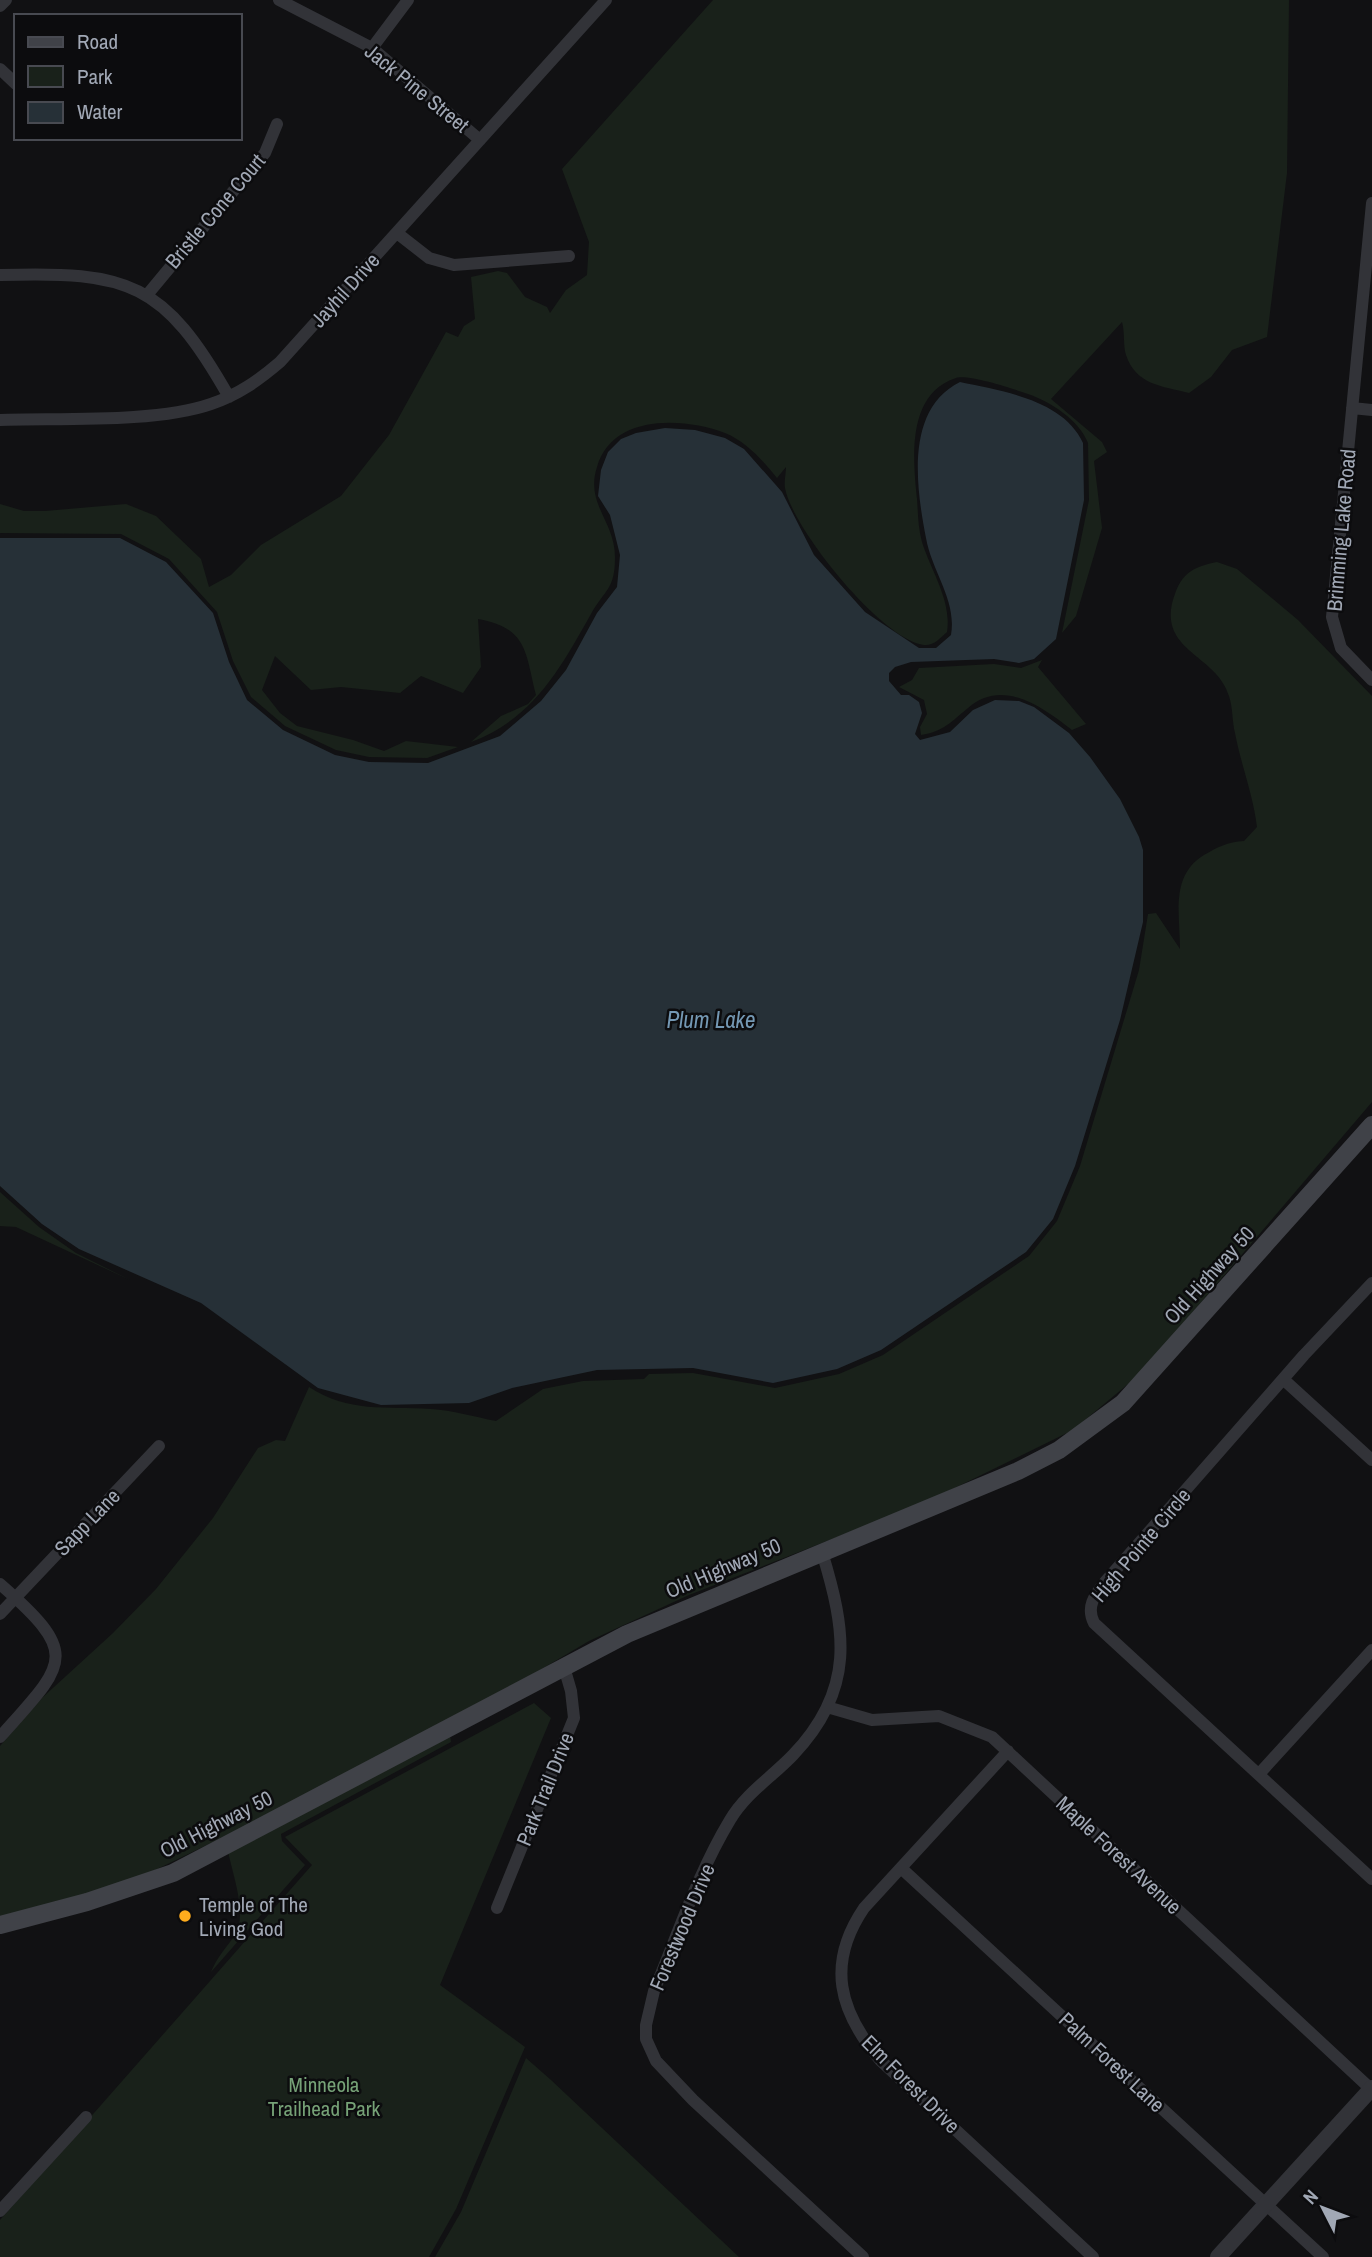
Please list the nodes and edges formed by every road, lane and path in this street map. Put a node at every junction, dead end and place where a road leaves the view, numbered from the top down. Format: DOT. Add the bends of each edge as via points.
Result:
graph roads {
  1 [pos="6,0"];
  2 [pos="279,0"];
  3 [pos="408,0"];
  4 [pos="606,0"];
  5 [pos="0,6"];
  6 [pos="372,48"];
  7 [pos="0,69"];
  8 [pos="14,82"];
  9 [pos="277,124"];
  10 [pos="480,140"];
  11 [pos="1372,203"];
  12 [pos="397,233"];
  13 [pos="1370,253"];
  14 [pos="569,256"];
  15 [pos="0,275"];
  16 [pos="148,295"];
  17 [pos="229,397"];
  18 [pos="1352,408"];
  19 [pos="1372,410"];
  20 [pos="0,420"];
  21 [pos="1372,680"];
  22 [pos="1372,1125"];
  23 [pos="1372,1283"];
  24 [pos="1283,1379"];
  25 [pos="159,1446"];
  26 [pos="1372,1460"];
  27 [pos="822,1552"];
  28 [pos="0,1584"];
  29 [pos="15,1597"];
  30 [pos="0,1614"];
  31 [pos="1372,1650"];
  32 [pos="1367,1665"];
  33 [pos="564,1667"];
  34 [pos="827,1707"];
  35 [pos="0,1737"];
  36 [pos="1008,1751"];
  37 [pos="1259,1774"];
  38 [pos="901,1868"];
  39 [pos="1372,1879"];
  40 [pos="497,1908"];
  41 [pos="0,1925"];
  42 [pos="1372,2089"];
  43 [pos="86,2117"];
  44 [pos="1267,2205"];
  45 [pos="0,2211"];
  46 [pos="863,2257"];
  47 [pos="1093,2257"];
  48 [pos="1218,2257"];
  49 [pos="1323,2257"];
  1 -- 5 [label="street"];
  2 -- 6 [label="street, Jack Pine Street"];
  3 -- 6 [label="street"];
  4 -- 10 [label="street, Jayhil Drive"];
  6 -- 10 [label="street, Jack Pine Street"];
  7 -- 8 [label="street"];
  9 -- 16 [label="street, Bristle Cone Court" via="265,153"];
  10 -- 12 [label="street, Jayhil Drive"];
  11 -- 13 [label="street, Brimming Lake Road"];
  12 -- 14 [label="street" via="429,258 454,265"];
  12 -- 17 [label="street, Jayhil Drive" via="280,362"];
  13 -- 18 [label="street, Brimming Lake Road"];
  15 -- 16 [label="street" via="89,276"];
  16 -- 17 [label="street" via="191,336"];
  17 -- 20 [label="street, Jayhil Drive" via="172,413"];
  18 -- 19 [label="street"];
  18 -- 21 [label="street, Brimming Lake Road" via="1332,617 1341,648"];
  22 -- 27 [label="main road, Old Highway 50" via="1147,1378 1097,1425 1018,1471"];
  23 -- 24 [label="street, High Pointe Circle"];
  24 -- 26 [label="street"];
  24 -- 37 [label="street, High Pointe Circle" via="1105,1582 1090,1610 1094,1623"];
  25 -- 29 [label="street, Sapp Lane"];
  27 -- 33 [label="main road, Old Highway 50" via="685,1608"];
  27 -- 34 [label="street, Forestwood Drive" via="841,1624 839,1664"];
  28 -- 29 [label="street"];
  29 -- 30 [label="street, Sapp Lane"];
  29 -- 35 [label="street" via="46,1626 56,1656 46,1684"];
  31 -- 32 [label="street"];
  32 -- 37 [label="street"];
  33 -- 40 [label="street, Park Trail Drive" via="574,1718"];
  33 -- 41 [label="main road, Old Highway 50" via="173,1873"];
  34 -- 36 [label="street, Maple Forest Avenue" via="872,1720 939,1716 980,1730"];
  34 -- 46 [label="street, Forestwood Drive" via="809,1737 731,1819 654,1991 646,2039 666,2074"];
  36 -- 38 [label="street, Elm Forest Drive"];
  36 -- 42 [label="street, Maple Forest Avenue"];
  37 -- 39 [label="street, High Pointe Circle"];
  38 -- 44 [label="street, Palm Forest Lane"];
  38 -- 47 [label="street, Elm Forest Drive" via="864,1908 848,1937 841,1972 852,2022 880,2060"];
  42 -- 44 [label="street"];
  43 -- 45 [label="street"];
  44 -- 48 [label="street"];
  44 -- 49 [label="street, Palm Forest Lane"];
}
